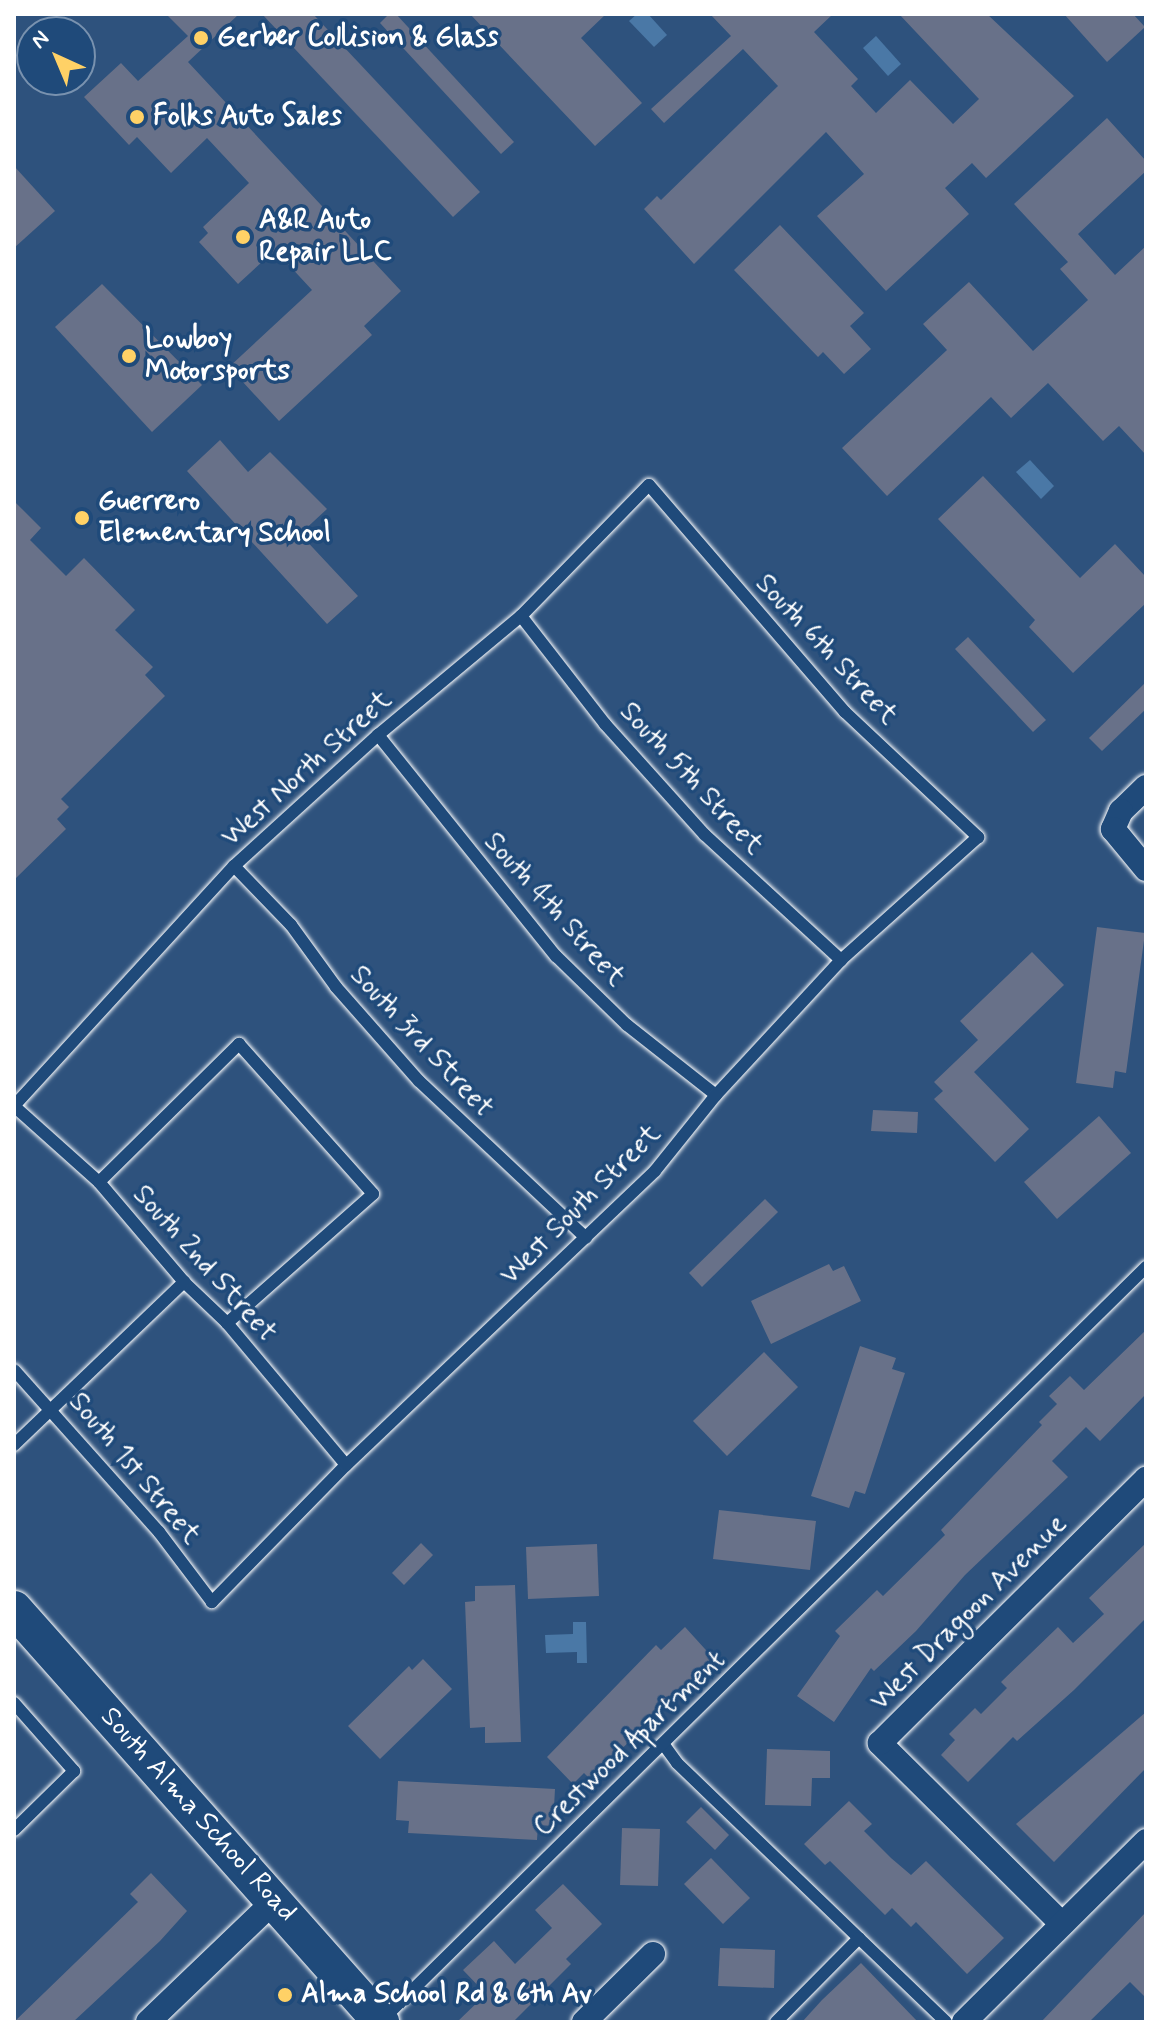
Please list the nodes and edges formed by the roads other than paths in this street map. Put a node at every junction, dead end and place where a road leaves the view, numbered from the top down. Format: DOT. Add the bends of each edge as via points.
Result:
graph roads {
  1 [pos="649,485"];
  2 [pos="521,616"];
  3 [pos="378,735"];
  4 [pos="1146,787"];
  5 [pos="978,837"];
  6 [pos="234,866"];
  7 [pos="1146,869"];
  8 [pos="841,960"];
  9 [pos="716,1095"];
  10 [pos="14,1106"];
  11 [pos="99,1182"];
  12 [pos="586,1238"];
  13 [pos="1146,1267"];
  14 [pos="184,1282"];
  15 [pos="227,1323"];
  16 [pos="14,1370"];
  17 [pos="52,1409"];
  18 [pos="14,1445"];
  19 [pos="346,1465"];
  20 [pos="1146,1479"];
  21 [pos="212,1602"];
  22 [pos="14,1609"];
  23 [pos="14,1703"];
  24 [pos="664,1745"];
  25 [pos="14,1830"];
  26 [pos="1146,1841"];
  27 [pos="274,1901"];
  28 [pos="1062,1924"];
  29 [pos="859,1938"];
  30 [pos="653,1954"];
  31 [pos="148,2022"];
  32 [pos="381,2022"];
  33 [pos="584,2022"];
  34 [pos="776,2022"];
  35 [pos="946,2022"];
  36 [pos="964,2022"];
  1 -- 2 [label="lane, West North Street"];
  1 -- 5 [label="lane, South 6th Street" via="845,712"];
  2 -- 3 [label="lane, West North Street"];
  2 -- 8 [label="lane, South 5th Street" via="605,724 705,835"];
  3 -- 6 [label="lane, West North Street"];
  3 -- 9 [label="lane, South 4th Street" via="556,956 627,1025"];
  4 -- 7 [label="street" via="1121,811 1113,829"];
  5 -- 8 [label="lane, West South Street"];
  6 -- 10 [label="lane, West North Street"];
  6 -- 12 [label="lane, South 3rd Street" via="291,925 336,987 419,1081"];
  8 -- 9 [label="lane, West South Street"];
  9 -- 12 [label="lane, West South Street" via="655,1171"];
  10 -- 11 [label="lane, South 2nd Street"];
  11 -- 14 [label="lane, South 2nd Street"];
  11 -- 15 [label="lane" via="239,1044 373,1194"];
  12 -- 19 [label="lane, West South Street"];
  13 -- 24 [label="lane, Crestwood Apartment"];
  14 -- 15 [label="lane, South 2nd Street"];
  14 -- 17 [label="lane"];
  15 -- 19 [label="lane, South 2nd Street"];
  16 -- 17 [label="lane, South 1st Street"];
  17 -- 18 [label="lane"];
  17 -- 21 [label="lane, South 1st Street"];
  19 -- 21 [label="lane, West South Street"];
  20 -- 28 [label="street, West Dragoon Avenue" via="880,1743"];
  22 -- 27 [label="main road, South Alma School Road"];
  23 -- 25 [label="lane" via="74,1771"];
  24 -- 29 [label="lane"];
  24 -- 32 [label="lane, Crestwood Apartment"];
  26 -- 28 [label="street"];
  27 -- 31 [label="street"];
  27 -- 32 [label="main road, South Alma School Road"];
  28 -- 36 [label="street"];
  29 -- 34 [label="lane"];
  29 -- 35 [label="lane"];
  30 -- 33 [label="street"];
}
